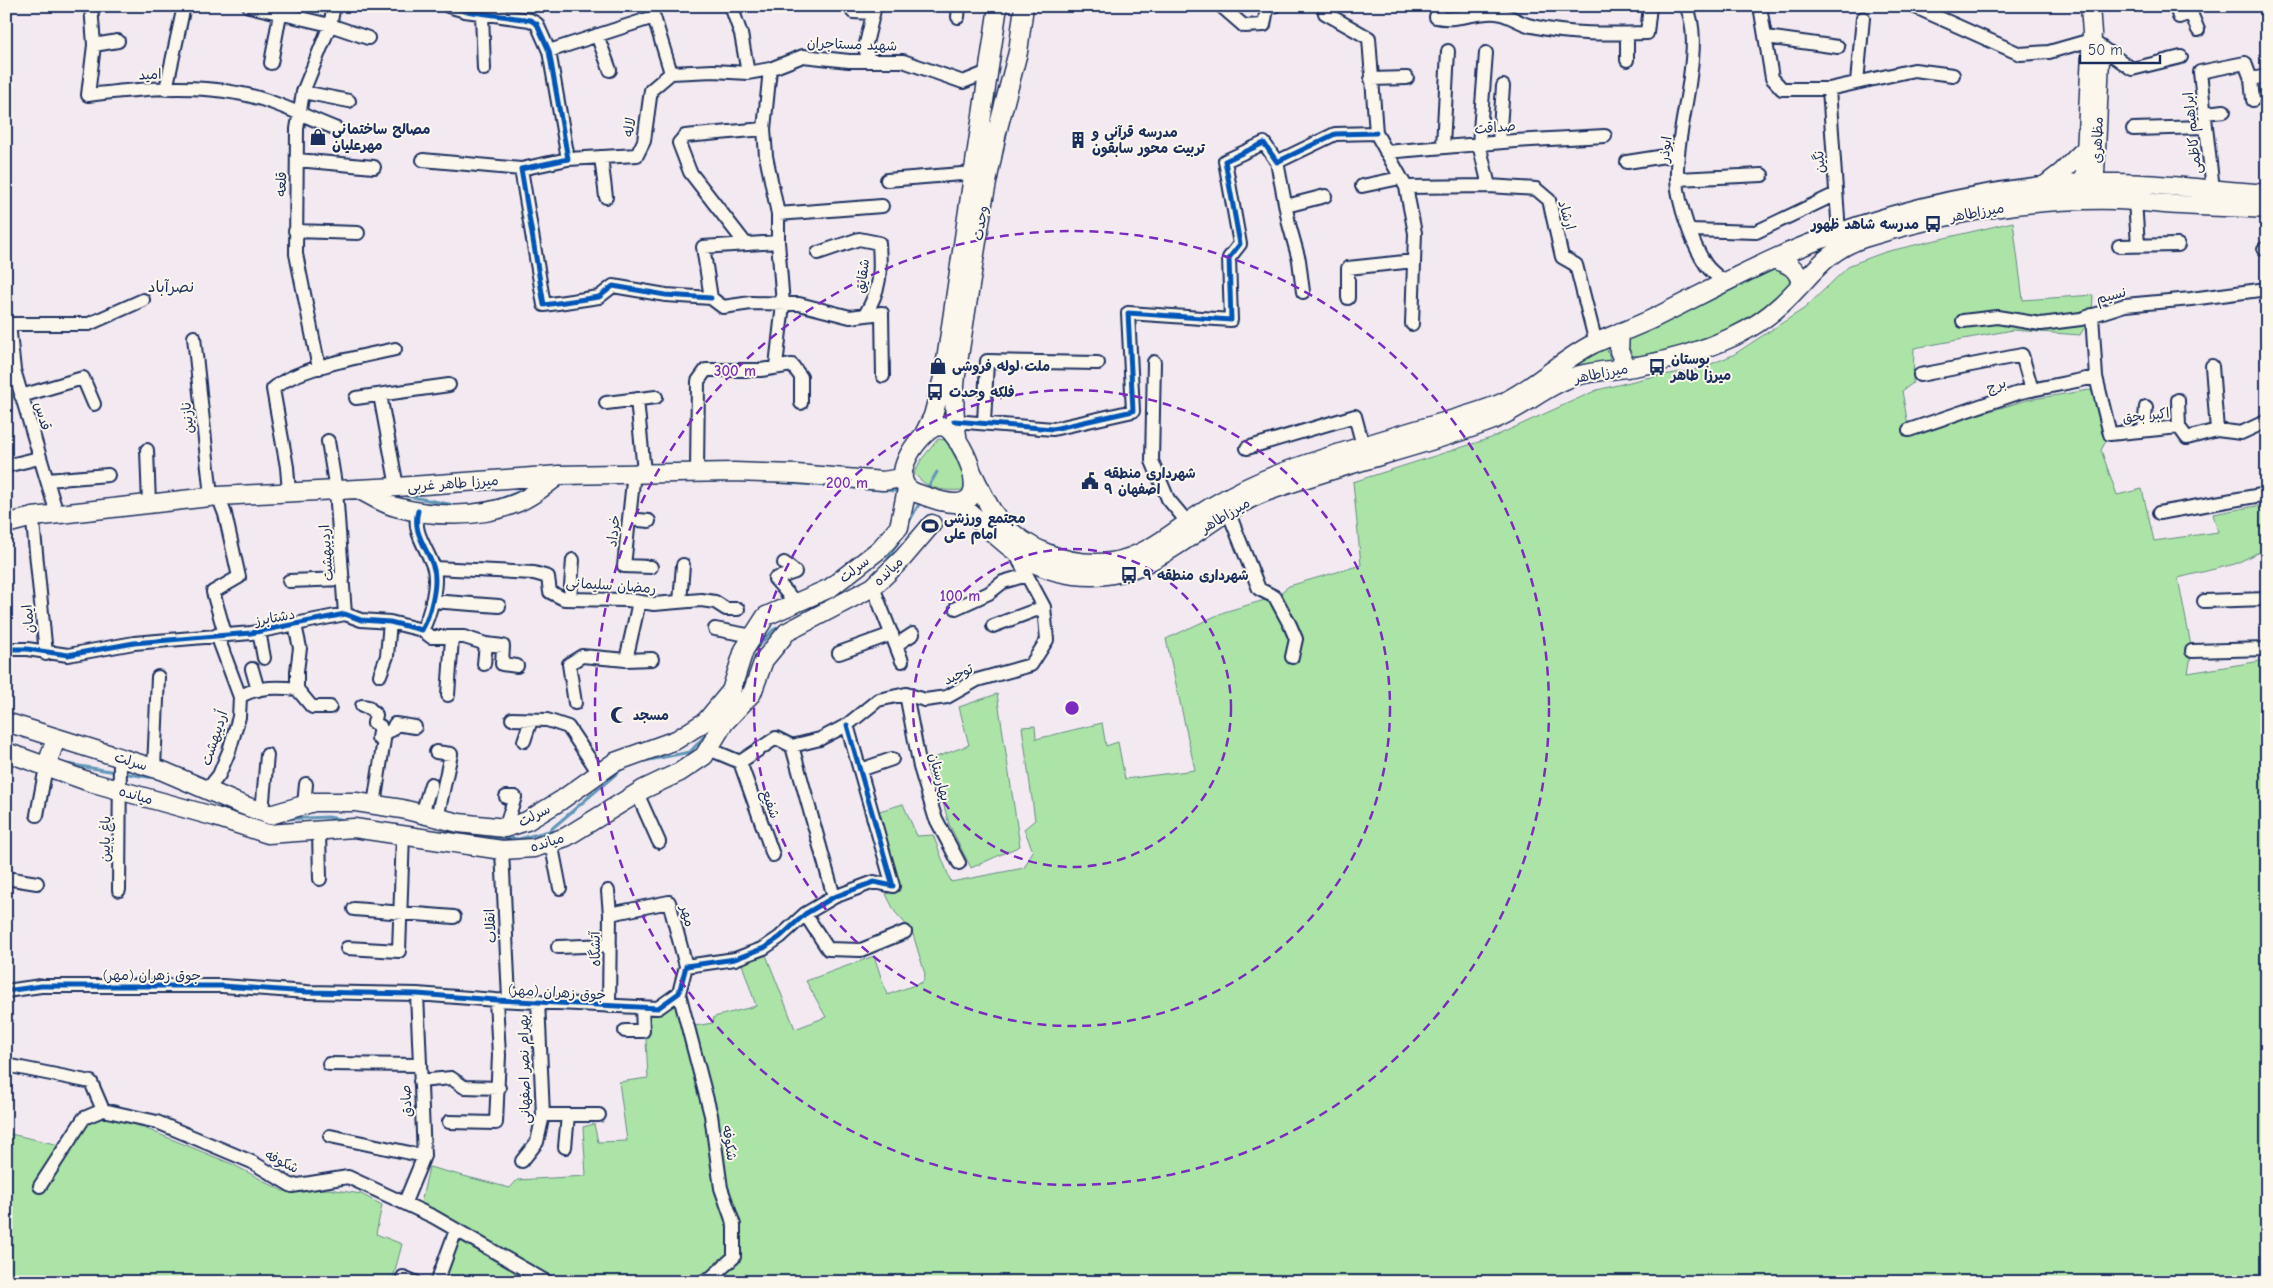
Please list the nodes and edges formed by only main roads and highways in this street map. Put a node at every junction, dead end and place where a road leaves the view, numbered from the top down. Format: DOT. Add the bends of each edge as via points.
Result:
graph roads {
  1 [pos="998,6"];
  2 [pos="1024,6"];
  3 [pos="2090,6"];
  4 [pos="994,32"];
  5 [pos="1021,32"];
  6 [pos="989,68"];
  7 [pos="1013,71"];
  8 [pos="2091,154"];
  9 [pos="2116,184"];
  10 [pos="2043,187"];
  11 [pos="2088,192"];
  12 [pos="2267,194"];
  13 [pos="2267,208"];
  14 [pos="1774,259"];
  15 [pos="1801,283"];
  16 [pos="1620,332"];
  17 [pos="1627,368"];
  18 [pos="923,436"];
  19 [pos="958,442"];
  20 [pos="973,474"];
  21 [pos="559,475"];
  22 [pos="905,484"];
  23 [pos="358,489"];
  24 [pos="958,503"];
  25 [pos="6,524"];
  26 [pos="932,524"];
  27 [pos="907,532"];
  28 [pos="867,580"];
  29 [pos="6,722"];
  30 [pos="56,739"];
  31 [pos="6,752"];
  32 [pos="46,767"];
  33 [pos="120,773"];
  1 -- 4 [label="main road, وحدت"];
  2 -- 5 [label="main road, وحدت"];
  3 -- 8 [label="main road, مظاهری"];
  4 -- 5 [label="main road" via="1009,43"];
  4 -- 6 [label="main road, وحدت"];
  5 -- 7 [label="main road, وحدت"];
  6 -- 7 [label="main road" via="1000,57 1008,59"];
  6 -- 18 [label="main road, وحدت" via="944,374 933,416"];
  7 -- 19 [label="main road, وحدت" via="983,203 954,391"];
  8 -- 9 [label="main road"];
  8 -- 10 [label="main road"];
  8 -- 11 [label="main road, مظاهری" via="2084,173"];
  9 -- 11 [label="main road, میرزاطاهر"];
  9 -- 12 [label="main road, میرزاطاهر"];
  10 -- 11 [label="main road, میرزاطاهر"];
  10 -- 14 [label="main road, میرزاطاهر" via="1953,201 1839,233"];
  11 -- 13 [label="main road, میرزاطاهر" via="2135,202"];
  11 -- 15 [label="main road, میرزاطاهر" via="1900,228 1839,248"];
  14 -- 15 [label="main road" via="1794,268"];
  14 -- 16 [label="main road, میرزاطاهر"];
  15 -- 17 [label="main road, میرزاطاهر" via="1782,304 1737,335 1675,358"];
  16 -- 17 [label="main road" via="1619,351"];
  16 -- 20 [label="main road, میرزاطاهر" via="1570,356 1523,392 1504,402 1253,485 1130,557 1094,563 1073,561 1037,549 993,512"];
  17 -- 24 [label="main road, میرزاطاهر" via="1578,376 1488,422 1344,465 1261,494 1150,561 1116,573 1072,575 1037,564 1015,553"];
  18 -- 19 [label="main road" via="929,429 946,427"];
  18 -- 22 [label="main road" via="906,460"];
  19 -- 20 [label="main road"];
  20 -- 24 [label="main road" via="973,494 970,499"];
  21 -- 22 [label="main road, میرزا طاهر غربی" via="639,472 796,474"];
  21 -- 23 [label="main road, میرزا طاهر غربی"];
  21 -- 23 [label="main road" via="515,504 473,513 437,514 396,507"];
  22 -- 24 [label="main road" via="947,503"];
  22 -- 27 [label="main road, سرلت"];
  23 -- 25 [label="main road, میرزا طاهر غربی" via="214,496 33,517"];
  26 -- 27 [label="main road, میانده"];
  27 -- 28 [label="main road, میانده"];
  27 -- 28 [label="main road, سرلت" via="880,549"];
  28 -- 33 [label="main road, سرلت" via="830,588 766,616 744,650 731,691 706,721 676,740 615,762 527,821 505,828 459,823 356,802 314,802 270,815 154,768"];
  28 -- 33 [label="main road, میانده" via="787,632 764,660 752,693 724,723 704,756 566,837 534,848 502,850 354,828 268,834"];
  29 -- 30 [label="main road, سرلت"];
  30 -- 32 [label="main road"];
  30 -- 33 [label="main road, سرلت"];
  31 -- 32 [label="main road, میانده"];
  32 -- 33 [label="main road, میانده"];
}
